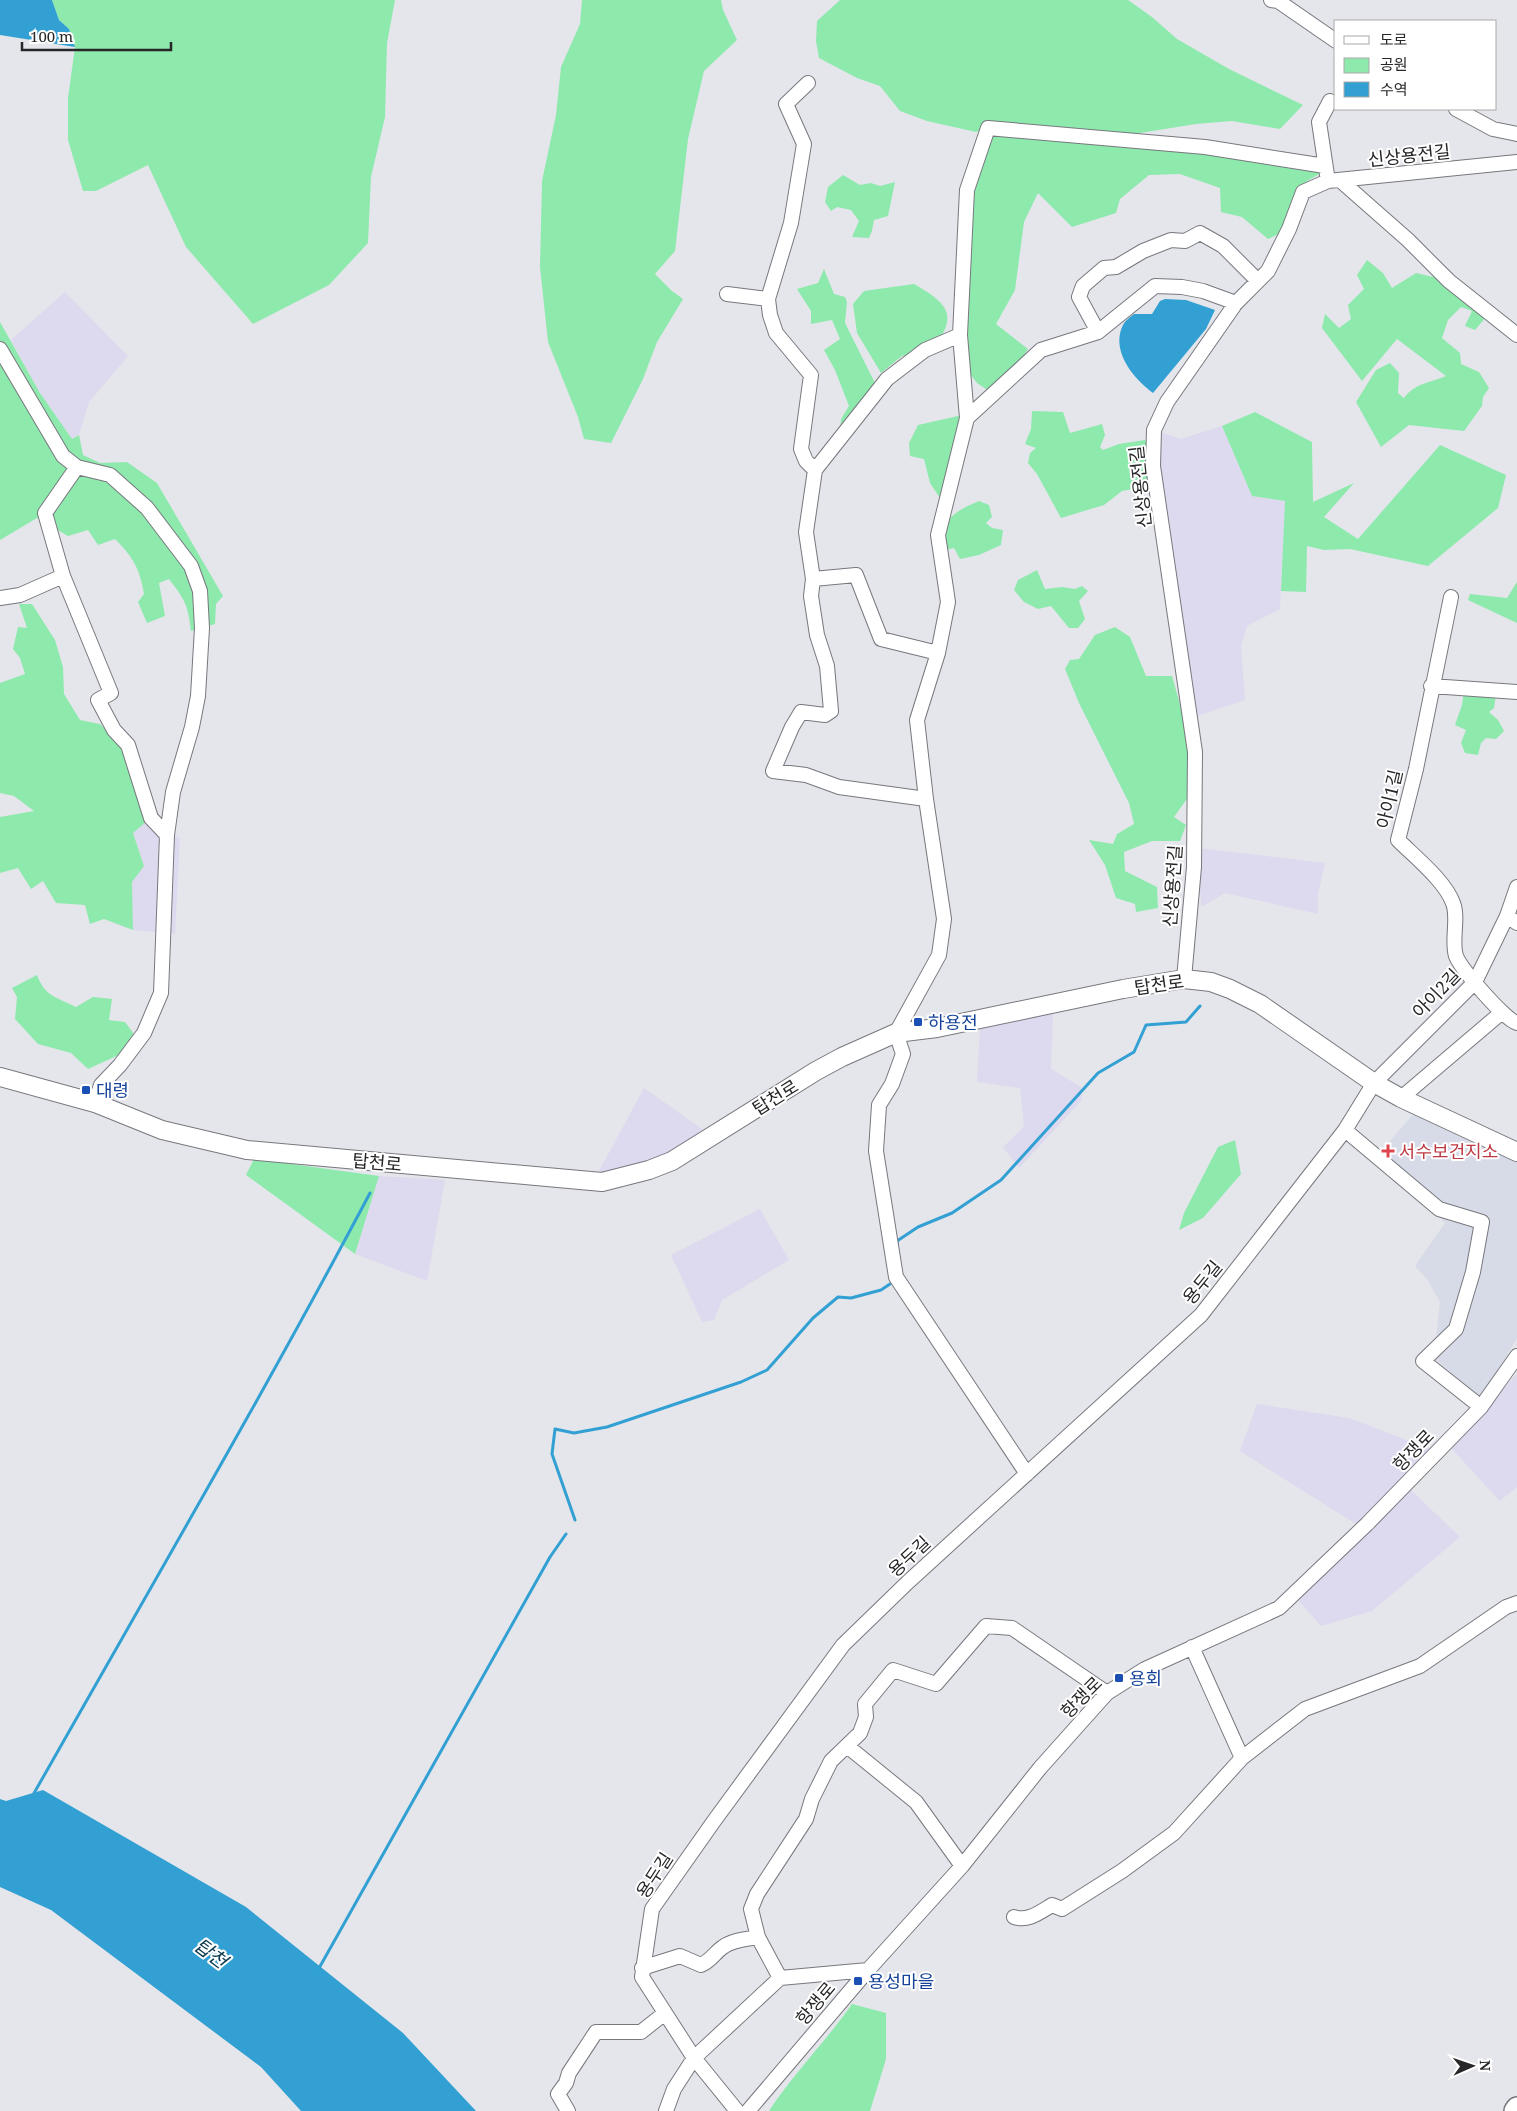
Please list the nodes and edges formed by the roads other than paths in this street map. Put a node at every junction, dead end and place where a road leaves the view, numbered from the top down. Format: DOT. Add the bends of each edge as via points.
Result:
graph roads {
  1 [pos="1272,0"];
  2 [pos="1334,40"];
  3 [pos="808,83"];
  4 [pos="1330,101"];
  5 [pos="1458,110"];
  6 [pos="1517,134"];
  7 [pos="1517,162"];
  8 [pos="1325,166"];
  9 [pos="1334,181"];
  10 [pos="1258,280"];
  11 [pos="727,294"];
  12 [pos="768,299"];
  13 [pos="1236,303"];
  14 [pos="1098,332"];
  15 [pos="960,335"];
  16 [pos="1517,335"];
  17 [pos="0,349"];
  18 [pos="967,418"];
  19 [pos="77,467"];
  20 [pos="815,470"];
  21 [pos="63,576"];
  22 [pos="814,579"];
  23 [pos="1451,596"];
  24 [pos="0,598"];
  25 [pos="938,653"];
  26 [pos="1431,686"];
  27 [pos="1517,692"];
  28 [pos="926,800"];
  29 [pos="167,835"];
  30 [pos="1517,887"];
  31 [pos="1512,920"];
  32 [pos="1184,979"];
  33 [pos="1475,982"];
  34 [pos="1502,1013"];
  35 [pos="1517,1023"];
  36 [pos="896,1033"];
  37 [pos="0,1078"];
  38 [pos="1374,1083"];
  39 [pos="1401,1098"];
  40 [pos="95,1103"];
  41 [pos="1345,1130"];
  42 [pos="1517,1152"];
  43 [pos="1517,1356"];
  44 [pos="1480,1407"];
  45 [pos="1027,1474"];
  46 [pos="1517,1603"];
  47 [pos="1192,1648"];
  48 [pos="1108,1693"];
  49 [pos="847,1746"];
  50 [pos="1242,1758"];
  51 [pos="962,1866"];
  52 [pos="1014,1917"];
  53 [pos="758,1937"];
  54 [pos="642,1968"];
  55 [pos="868,1970"];
  56 [pos="780,1978"];
  57 [pos="665,2013"];
  58 [pos="694,2058"];
  59 [pos="1517,2108"];
  60 [pos="568,2111"];
  61 [pos="666,2111"];
  62 [pos="737,2111"];
  63 [pos="748,2111"];
  64 [pos="1515,2111"];
  1 -- 2 [label="street"];
  3 -- 12 [label="street" via="786,104 804,144 791,223"];
  4 -- 8 [label="street" via="1319,122"];
  5 -- 6 [label="street" via="1493,129"];
  7 -- 9 [label="street, 신상용전길"];
  8 -- 9 [label="street"];
  8 -- 15 [label="street" via="1205,147 988,128 967,190"];
  9 -- 10 [label="street, 신상용전길" via="1303,192 1289,230 1268,270"];
  9 -- 16 [label="street" via="1408,240 1449,281"];
  10 -- 13 [label="street, 신상용전길"];
  10 -- 14 [label="street" via="1223,246 1200,233 1185,241 1171,240 1143,250 1116,267 1104,268 1083,286 1079,297"];
  11 -- 12 [label="street"];
  12 -- 20 [label="street" via="776,332 810,375 801,449"];
  13 -- 14 [label="street" via="1182,286 1155,286"];
  13 -- 32 [label="street, 신상용전길" via="1166,402 1154,430 1153,466 1195,752 1194,867"];
  14 -- 18 [label="street" via="1041,350"];
  15 -- 18 [label="street"];
  15 -- 20 [label="street" via="925,350 887,378"];
  17 -- 19 [label="street" via="63,456"];
  18 -- 25 [label="street" via="938,535 948,602"];
  19 -- 21 [label="street" via="45,513"];
  19 -- 29 [label="street" via="110,475 147,508 191,566 200,591 202,628 198,696 173,792"];
  20 -- 22 [label="street" via="806,532"];
  21 -- 24 [label="street" via="20,595"];
  21 -- 29 [label="street" via="111,693 98,700 114,730 128,745 151,818"];
  22 -- 25 [label="street" via="856,575 881,639"];
  22 -- 28 [label="street" via="811,596 817,635 827,666 831,710 825,715 801,712 773,771 806,775 839,787"];
  23 -- 26 [label="street"];
  25 -- 28 [label="street" via="917,720"];
  26 -- 27 [label="street"];
  26 -- 33 [label="street, 아이1길" via="1416,769 1398,840 1445,888 1454,904 1456,956"];
  28 -- 36 [label="street" via="944,919 938,955"];
  29 -- 40 [label="street" via="161,993 144,1033 120,1066 101,1085"];
  30 -- 31 [label="street, 아이2길"];
  31 -- 33 [label="street, 아이2길"];
  32 -- 36 [label="main road, 탑천로" via="938,1028"];
  32 -- 38 [label="main road, 탑천로" via="1230,988 1260,1004"];
  33 -- 34 [label="street, 아이1길"];
  33 -- 38 [label="street, 아이2길"];
  34 -- 35 [label="street, 아이1길"];
  34 -- 39 [label="street"];
  36 -- 40 [label="main road, 탑천로" via="816,1071 672,1161 602,1182 247,1150 162,1130"];
  36 -- 45 [label="street" via="903,1054 892,1084 879,1105 876,1151 896,1277"];
  37 -- 40 [label="main road, 탑천로"];
  38 -- 39 [label="main road, 탑천로"];
  38 -- 41 [label="street, 용두길"];
  39 -- 42 [label="main road, 탑천로"];
  41 -- 44 [label="street" via="1439,1209 1482,1222 1473,1272 1456,1328 1423,1361"];
  41 -- 45 [label="street, 용두길" via="1201,1315"];
  43 -- 44 [label="street, 항쟁로"];
  44 -- 47 [label="street, 항쟁로" via="1367,1524 1279,1608"];
  45 -- 54 [label="street, 용두길" via="843,1645 652,1909"];
  46 -- 50 [label="street" via="1420,1666 1305,1709"];
  47 -- 48 [label="street, 항쟁로" via="1146,1669"];
  47 -- 50 [label="street"];
  48 -- 49 [label="street" via="1012,1628 986,1626 936,1684 893,1670 865,1704 866,1717 860,1733"];
  48 -- 51 [label="street, 항쟁로" via="1040,1768"];
  49 -- 51 [label="street" via="916,1802"];
  49 -- 53 [label="street" via="832,1761 812,1799 806,1819 757,1894 751,1910"];
  50 -- 52 [label="street" via="1174,1833 1122,1871 1062,1909 1052,1905 1032,1917"];
  51 -- 55 [label="street, 항쟁로"];
  53 -- 54 [label="street" via="723,1947 701,1965 680,1956"];
  53 -- 56 [label="street"];
  54 -- 57 [label="street" via="642,1977"];
  55 -- 56 [label="street"];
  55 -- 63 [label="street, 항쟁로"];
  56 -- 58 [label="street"];
  57 -- 58 [label="street"];
  57 -- 60 [label="street" via="641,2032 596,2032 558,2094"];
  58 -- 61 [label="street" via="674,2089"];
  58 -- 62 [label="street"];
  59 -- 64 [label="highway"];
}
